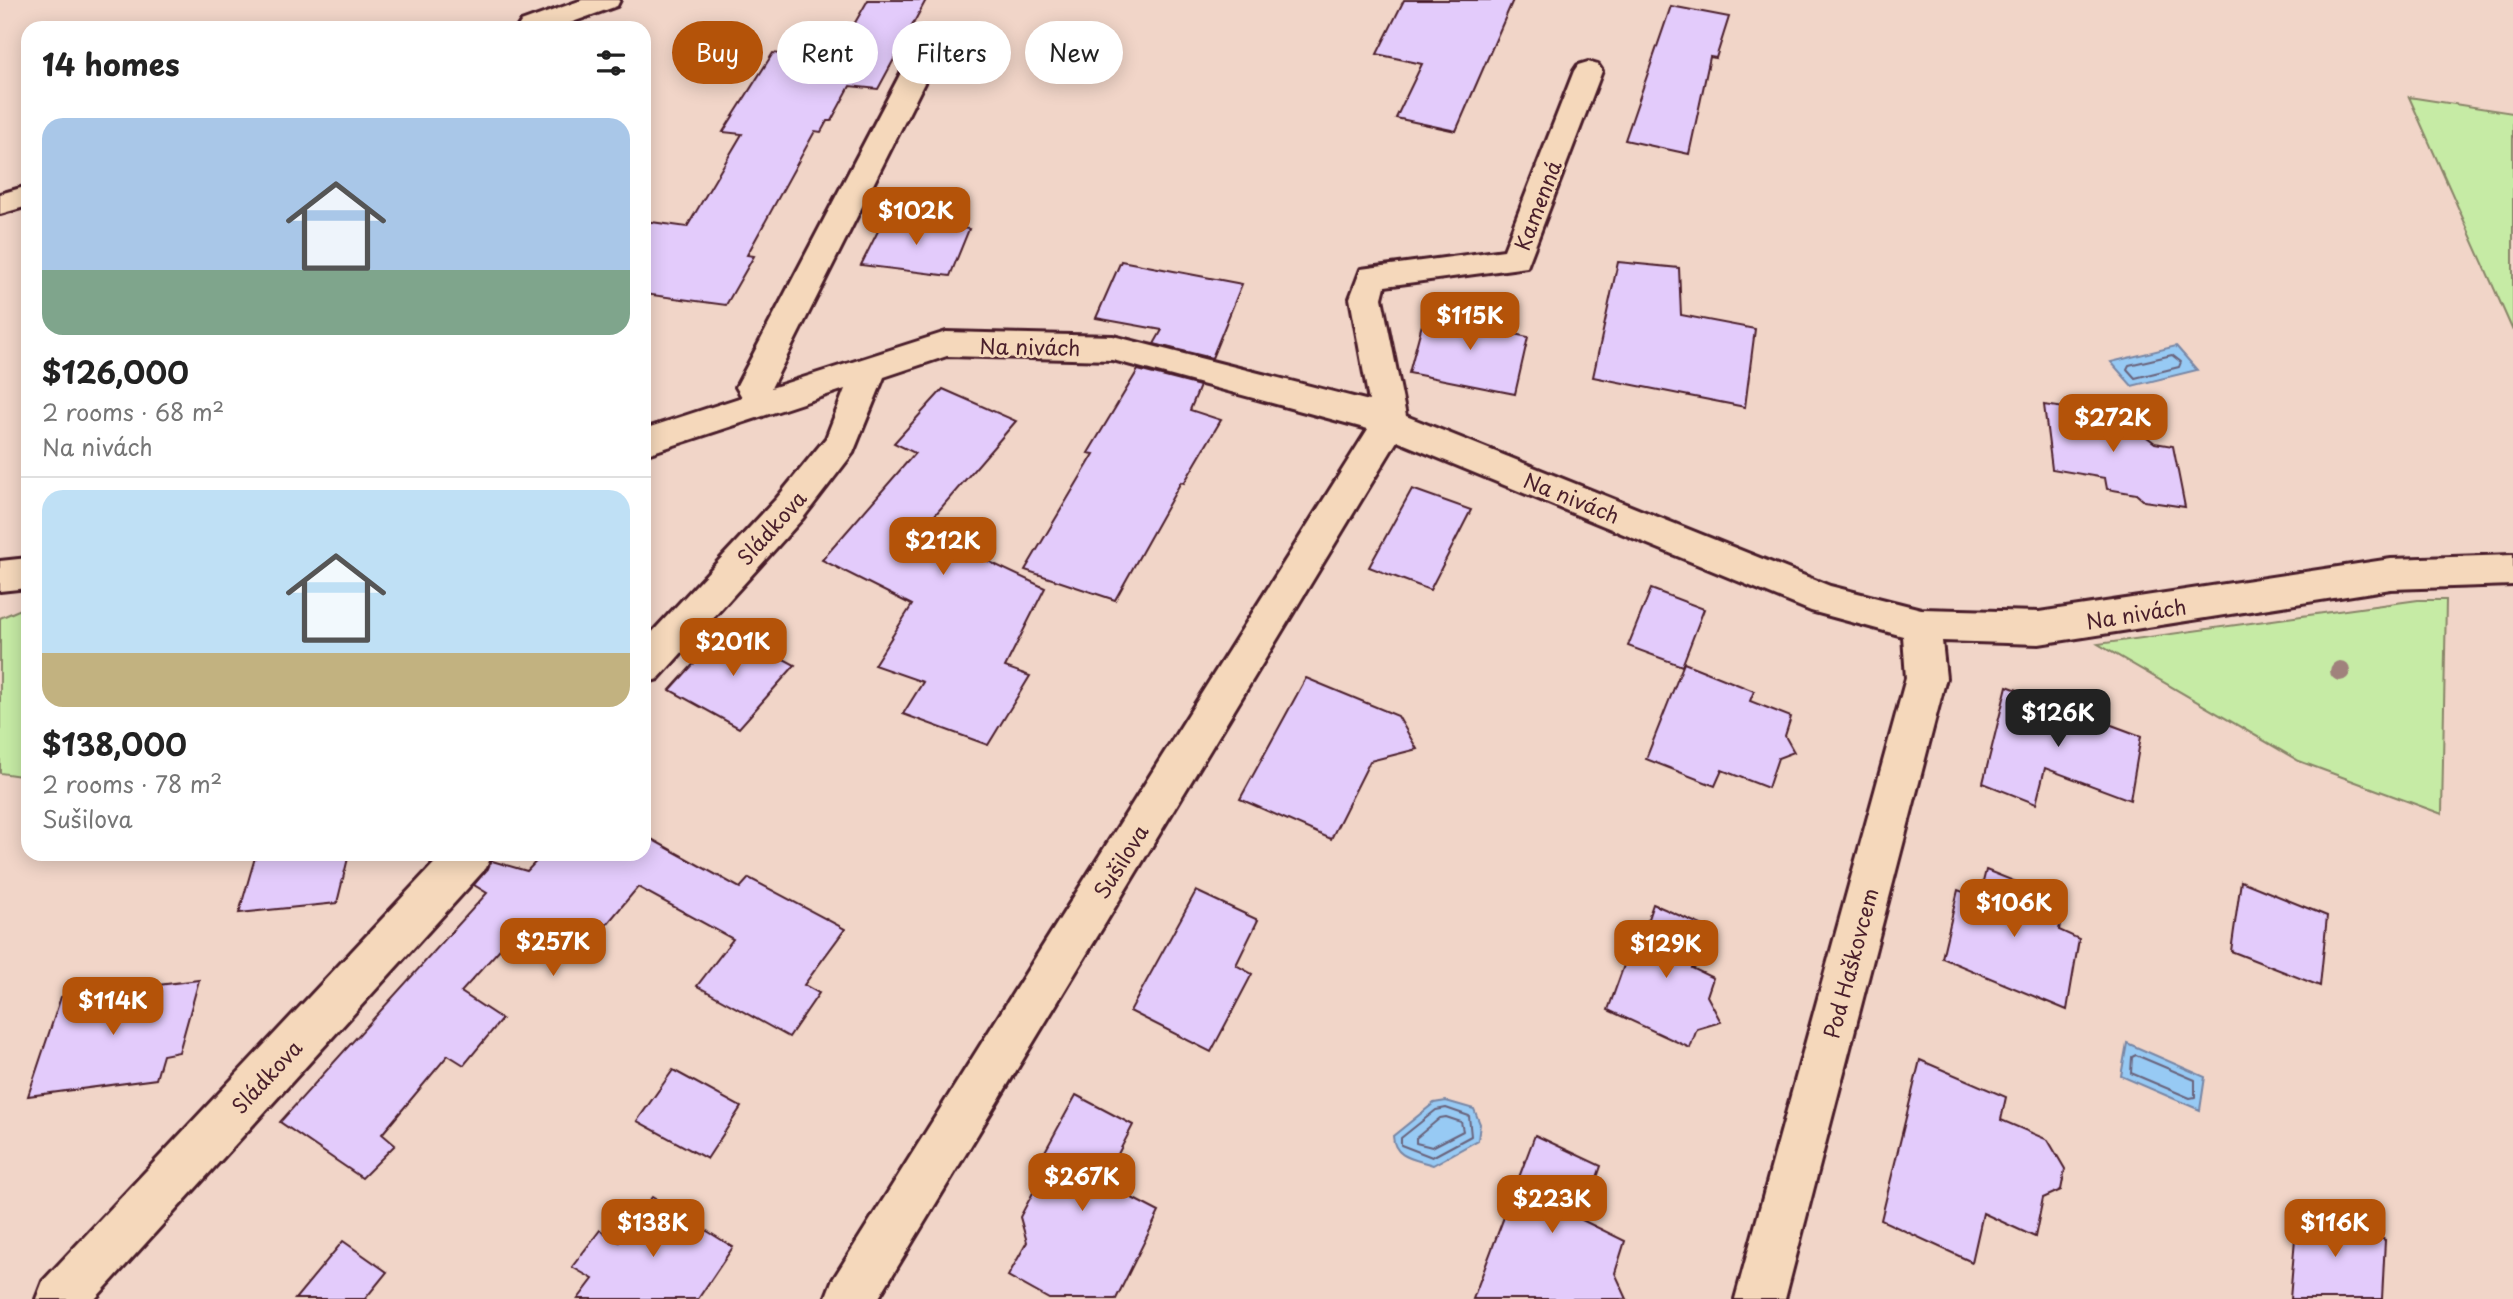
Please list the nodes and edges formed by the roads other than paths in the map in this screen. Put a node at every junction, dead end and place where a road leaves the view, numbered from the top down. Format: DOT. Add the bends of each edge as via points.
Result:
graph roads {
  1 [pos="607,0"];
  2 [pos="550,21"];
  3 [pos="1588,71"];
  4 [pos="909,84"];
  5 [pos="21,198"];
  6 [pos="0,204"];
  7 [pos="870,369"];
  8 [pos="763,404"];
  9 [pos="1390,423"];
  10 [pos="651,440"];
  11 [pos="2513,570"];
  12 [pos="21,574"];
  13 [pos="0,576"];
  14 [pos="1921,625"];
  15 [pos="651,659"];
  16 [pos="465,861"];
  17 [pos="61,1299"];
  18 [pos="850,1299"];
  19 [pos="1760,1299"];
  1 -- 2 [label="street"];
  3 -- 9 [label="street, Kamenná" via="1516,260 1372,277 1366,298"];
  4 -- 8 [label="street" via="752,387"];
  5 -- 6 [label="street"];
  7 -- 8 [label="street, Na nivách"];
  7 -- 9 [label="street, Na nivách" via="946,344 1113,348"];
  7 -- 15 [label="street, Sládkova" via="841,444 790,509"];
  8 -- 10 [label="street, Na nivách"];
  9 -- 14 [label="street, Na nivách" via="1824,600"];
  9 -- 18 [label="street, Sušilova"];
  11 -- 14 [label="street, Na nivách" via="2391,574 2039,628"];
  12 -- 13 [label="street"];
  14 -- 19 [label="street, Pod Haškovcem" via="1926,678"];
  16 -- 17 [label="street, Sládkova"];
}
